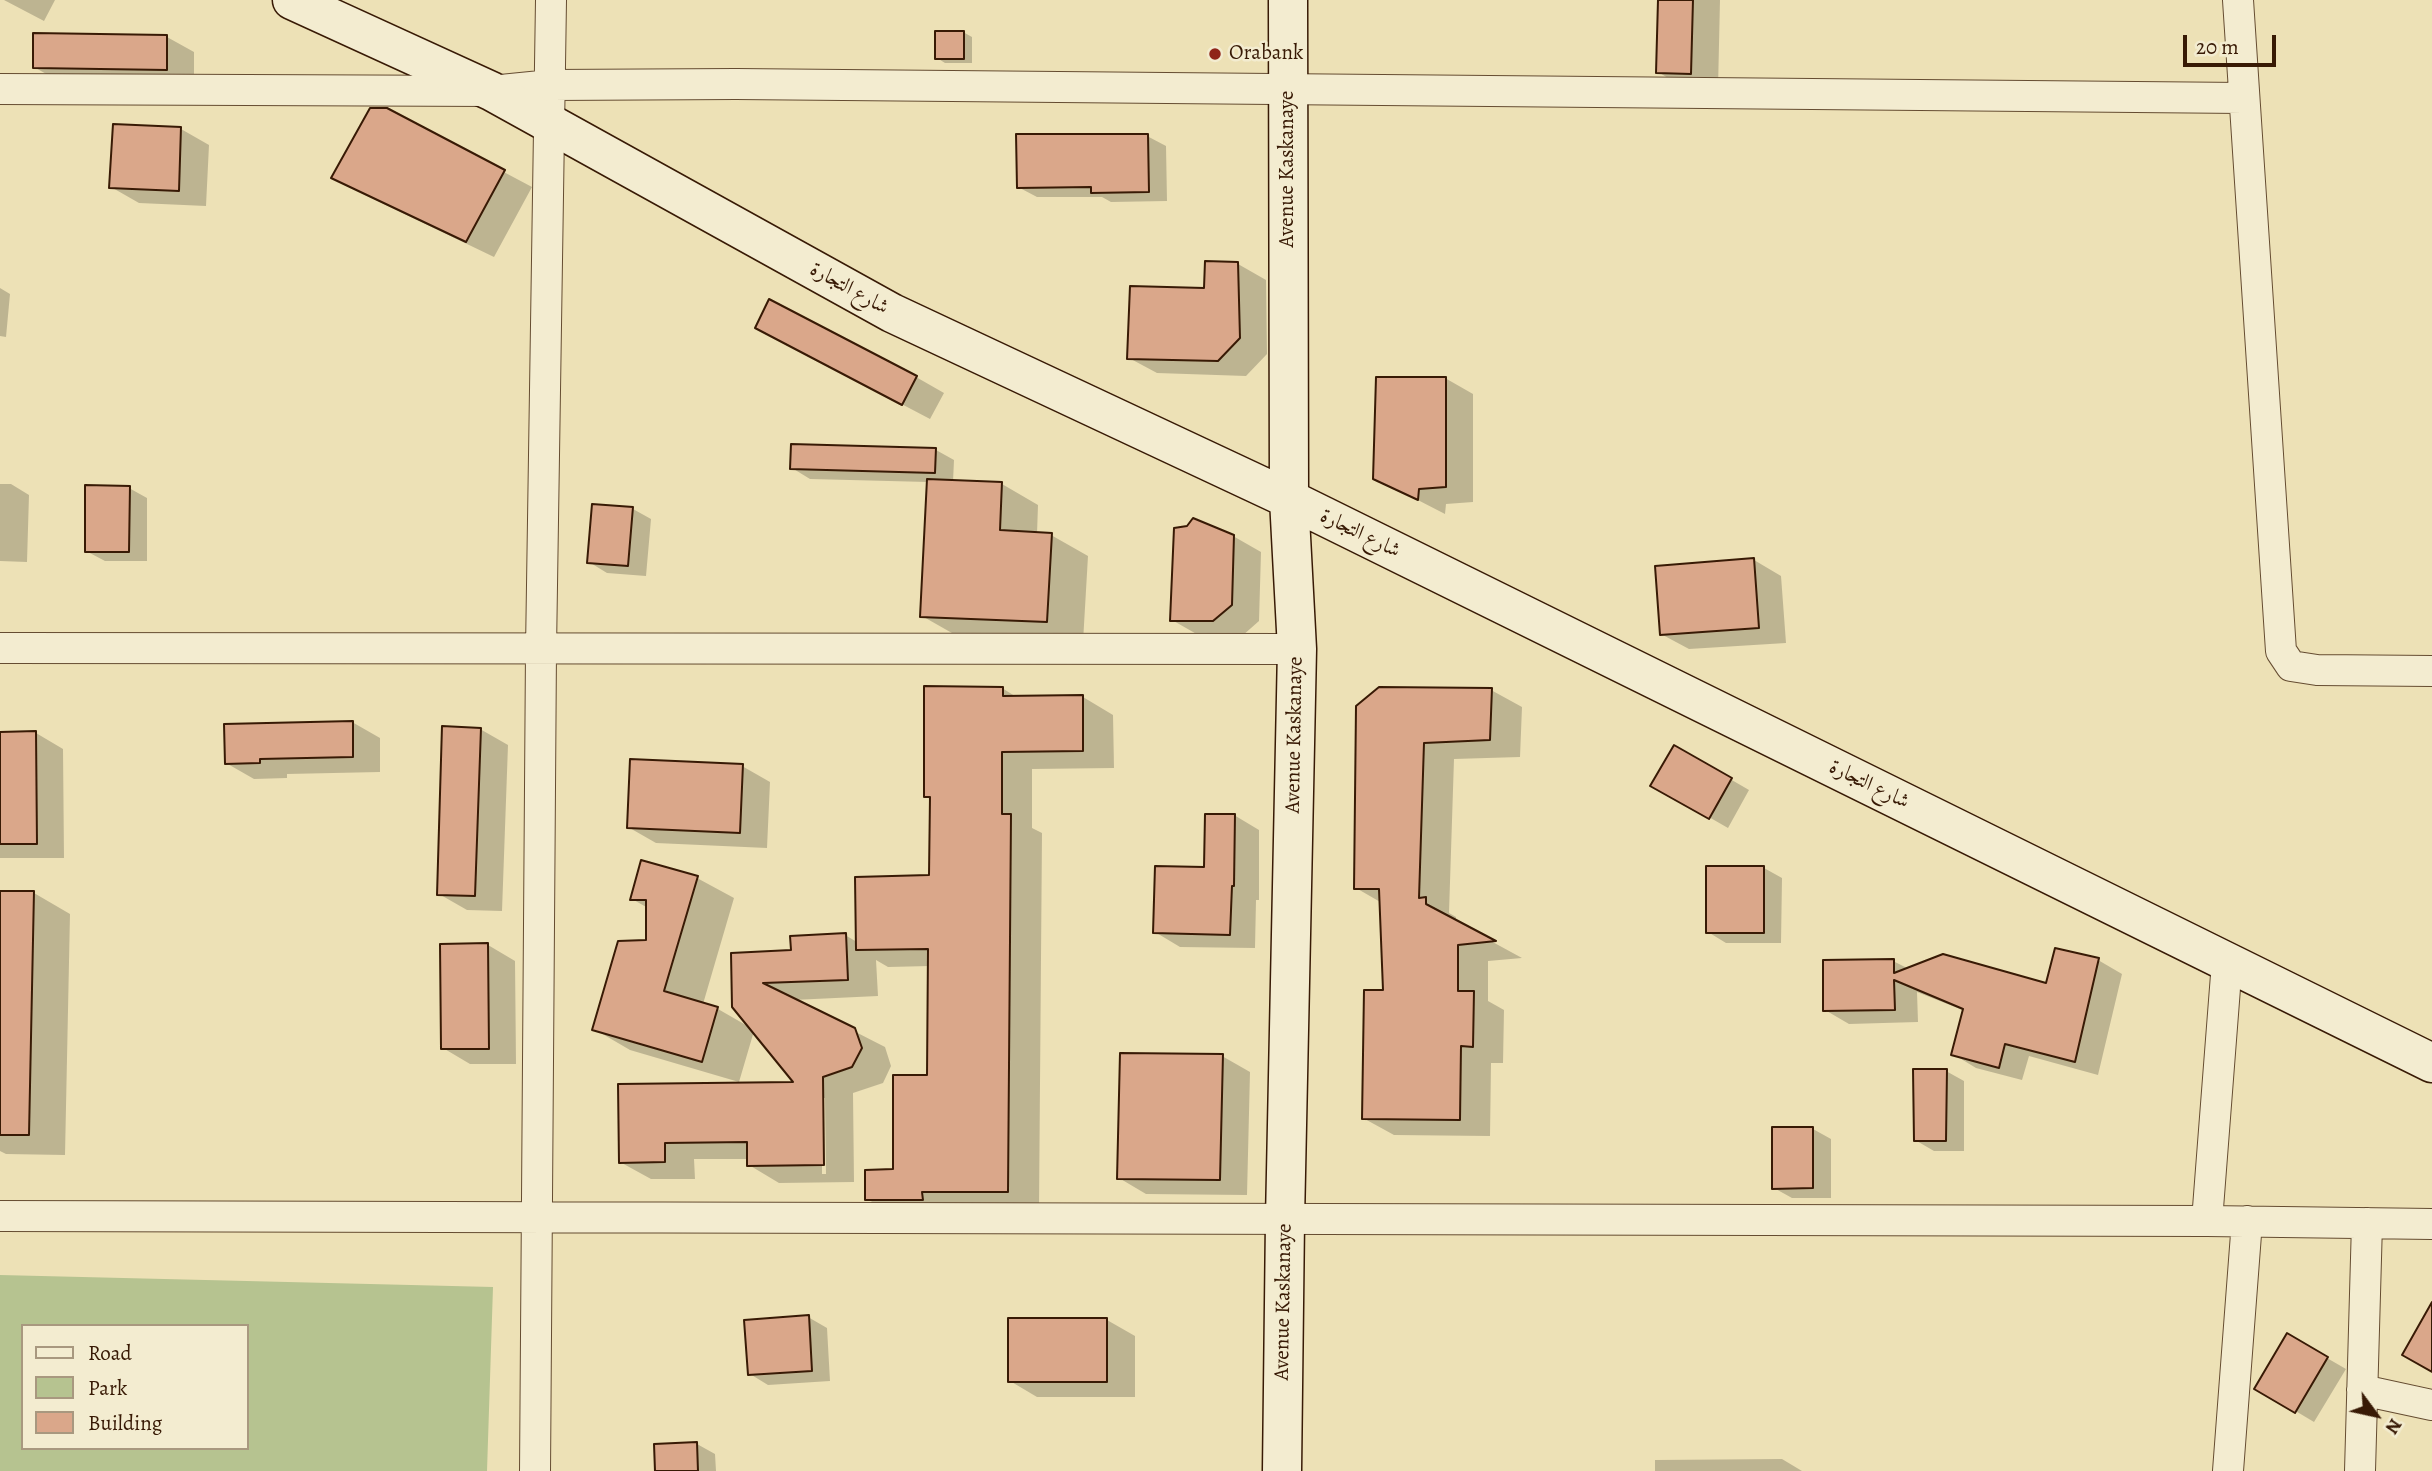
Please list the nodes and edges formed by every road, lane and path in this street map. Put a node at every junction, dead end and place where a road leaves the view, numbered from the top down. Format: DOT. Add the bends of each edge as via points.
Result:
graph roads {
  1 [pos="292,0"];
  2 [pos="551,0"];
  3 [pos="1288,0"];
  4 [pos="2238,0"];
  5 [pos="551,85"];
  6 [pos="0,89"];
  7 [pos="1287,89"];
  8 [pos="491,90"];
  9 [pos="2243,98"];
  10 [pos="549,124"];
  11 [pos="1289,499"];
  12 [pos="0,648"];
  13 [pos="1297,649"];
  14 [pos="541,650"];
  15 [pos="2432,671"];
  16 [pos="2227,962"];
  17 [pos="2432,1063"];
  18 [pos="0,1216"];
  19 [pos="536,1216"];
  20 [pos="1285,1220"];
  21 [pos="2207,1221"];
  22 [pos="2247,1221"];
  23 [pos="2367,1223"];
  24 [pos="2432,1224"];
  25 [pos="2361,1390"];
  26 [pos="2432,1405"];
  27 [pos="535,1471"];
  28 [pos="1282,1471"];
  29 [pos="2228,1471"];
  30 [pos="2360,1471"];
  1 -- 8 [label="street, شارع التجارة"];
  2 -- 5 [label="street"];
  3 -- 7 [label="street, Avenue Kaskanaye"];
  4 -- 9 [label="street"];
  5 -- 7 [label="street"];
  5 -- 8 [label="street"];
  5 -- 10 [label="street"];
  6 -- 8 [label="street"];
  7 -- 9 [label="street"];
  7 -- 11 [label="street, Avenue Kaskanaye"];
  8 -- 10 [label="street, شارع التجارة"];
  9 -- 15 [label="street" via="2281,651 2291,666 2316,670"];
  10 -- 11 [label="street, شارع التجارة" via="892,313"];
  10 -- 14 [label="street"];
  11 -- 13 [label="street, Avenue Kaskanaye"];
  11 -- 16 [label="street, شارع التجارة"];
  12 -- 14 [label="street"];
  13 -- 14 [label="street"];
  13 -- 20 [label="street, Avenue Kaskanaye"];
  14 -- 19 [label="street"];
  16 -- 17 [label="street, شارع التجارة"];
  16 -- 21 [label="street"];
  18 -- 19 [label="street"];
  19 -- 20 [label="street"];
  19 -- 27 [label="street"];
  20 -- 21 [label="street"];
  20 -- 28 [label="street, Avenue Kaskanaye"];
  21 -- 22 [label="street"];
  22 -- 23 [label="street"];
  22 -- 29 [label="street"];
  23 -- 24 [label="street"];
  23 -- 25 [label="street"];
  25 -- 26 [label="street"];
  25 -- 30 [label="street"];
}
